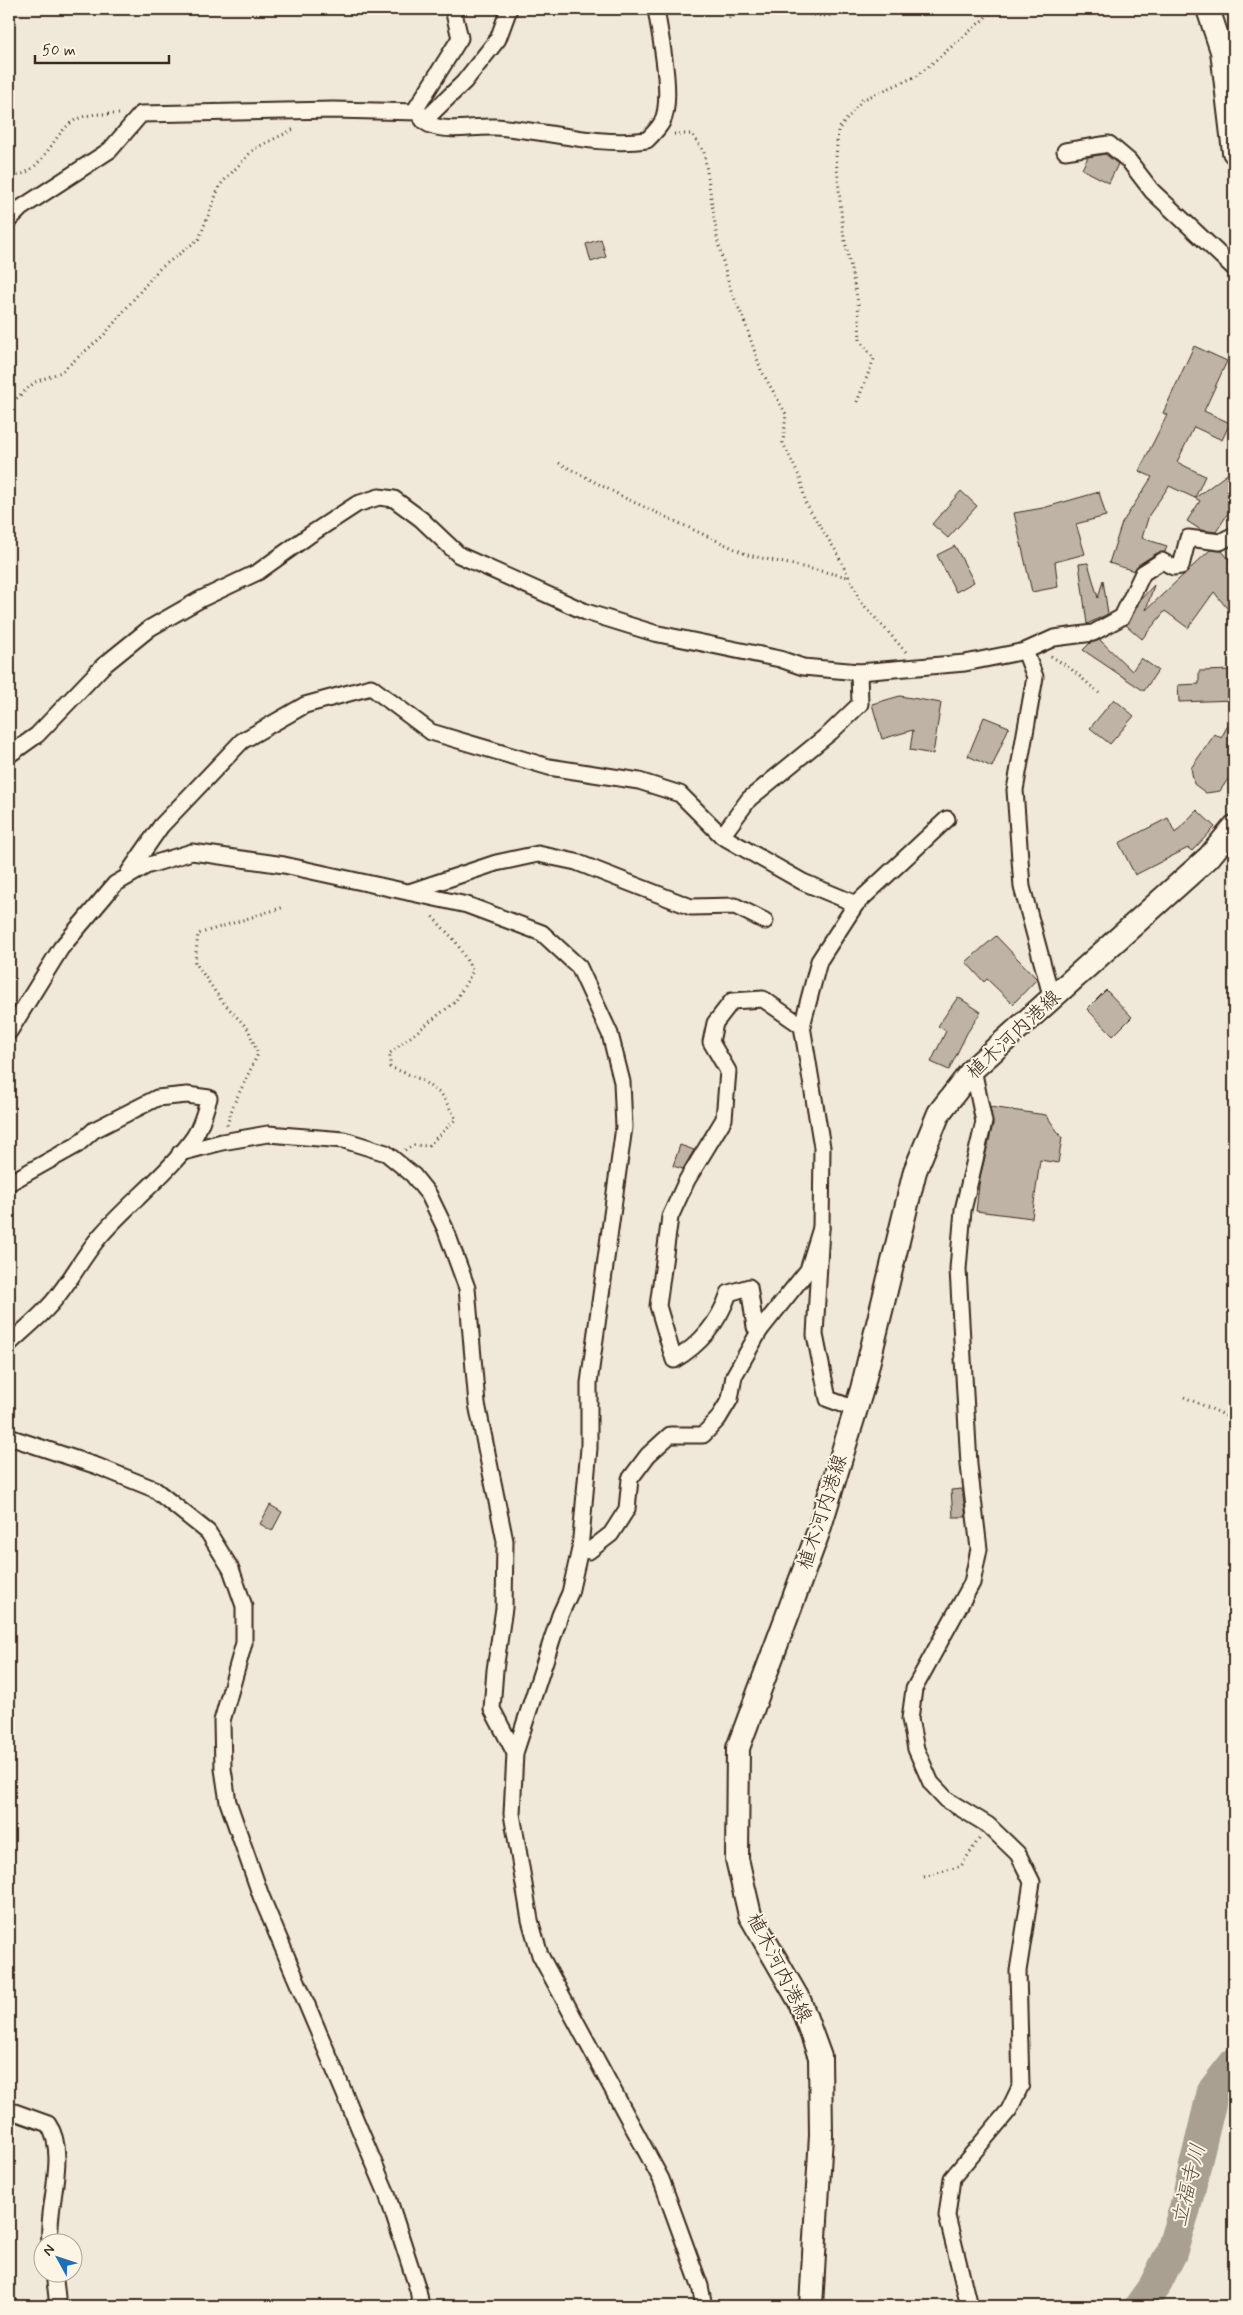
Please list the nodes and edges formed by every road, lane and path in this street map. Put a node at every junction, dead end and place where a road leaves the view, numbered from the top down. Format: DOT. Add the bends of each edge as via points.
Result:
graph roads {
  1 [pos="453,9"];
  2 [pos="509,9"];
  3 [pos="656,9"];
  4 [pos="756,9"];
  5 [pos="794,9"];
  6 [pos="854,9"];
  7 [pos="992,9"];
  8 [pos="1208,9"];
  9 [pos="729,18"];
  10 [pos="142,114"];
  11 [pos="421,117"];
  12 [pos="298,128"];
  13 [pos="653,134"];
  14 [pos="1065,151"];
  15 [pos="1234,152"];
  16 [pos="9,172"];
  17 [pos="9,220"];
  18 [pos="1234,268"];
  19 [pos="856,402"];
  20 [pos="9,405"];
  21 [pos="559,463"];
  22 [pos="1234,535"];
  23 [pos="849,577"];
  24 [pos="1025,651"];
  25 [pos="920,667"];
  26 [pos="859,672"];
  27 [pos="1100,694"];
  28 [pos="9,755"];
  29 [pos="947,819"];
  30 [pos="1234,827"];
  31 [pos="722,836"];
  32 [pos="125,878"];
  33 [pos="407,892"];
  34 [pos="856,904"];
  35 [pos="284,907"];
  36 [pos="429,913"];
  37 [pos="765,921"];
  38 [pos="1052,999"];
  39 [pos="802,1026"];
  40 [pos="9,1032"];
  41 [pos="973,1069"];
  42 [pos="222,1142"];
  43 [pos="180,1153"];
  44 [pos="392,1157"];
  45 [pos="9,1182"];
  46 [pos="821,1228"];
  47 [pos="760,1330"];
  48 [pos="9,1344"];
  49 [pos="1184,1397"];
  50 [pos="856,1409"];
  51 [pos="1234,1418"];
  52 [pos="9,1436"];
  53 [pos="580,1550"];
  54 [pos="515,1753"];
  55 [pos="988,1825"];
  56 [pos="924,1877"];
  57 [pos="9,2110"];
  58 [pos="50,2232"];
  59 [pos="55,2282"];
  60 [pos="58,2306"];
  61 [pos="420,2306"];
  62 [pos="704,2306"];
  63 [pos="812,2306"];
  64 [pos="969,2306"];
  1 -- 11 [label="street" via="460,38 417,107"];
  2 -- 11 [label="street" via="498,39 464,82"];
  3 -- 13 [label="street" via="666,108 662,122"];
  4 -- 9 [label="path"];
  5 -- 6 [label="path" via="809,15 842,15"];
  7 -- 19 [label="path" via="917,76 862,100 838,130 836,158 843,232 858,302 860,340 874,358"];
  8 -- 15 [label="main road" via="1222,51"];
  10 -- 11 [label="street" via="333,110"];
  10 -- 16 [label="path" via="80,117 25,175 14,176"];
  10 -- 17 [label="street" via="110,150"];
  11 -- 13 [label="street" via="432,126 449,129 494,127 622,143 647,140"];
  12 -- 20 [label="path" via="254,149 220,184 199,239 158,270 104,335 61,372 36,382"];
  13 -- 23 [label="path" via="692,134 704,152 718,243 730,288 761,370 786,414 783,443 800,478 806,504"];
  14 -- 18 [label="street" via="1109,144 1129,161 1152,191"];
  21 -- 23 [label="path" via="627,499 748,554"];
  22 -- 24 [label="street" via="1220,542 1188,538 1181,566 1174,567 1162,561 1143,573 1122,616 1093,633 1054,638"];
  23 -- 25 [label="path" via="861,602"];
  24 -- 25 [label="street" via="966,663"];
  24 -- 27 [label="path" via="1036,656 1049,654"];
  24 -- 38 [label="street" via="1035,677 1015,790 1022,888"];
  25 -- 26 [label="street"];
  26 -- 28 [label="street" via="802,667 780,659 654,633 586,612 459,555 394,499 378,496 349,509 258,572 150,628 103,666 36,735"];
  26 -- 31 [label="street" via="860,704 749,799"];
  29 -- 34 [label="street"];
  30 -- 38 [label="main road, 植木河内港線" via="1209,857"];
  31 -- 32 [label="street" via="680,794 639,781 549,767 431,732 370,687 305,705 242,741 162,826"];
  31 -- 34 [label="street" via="803,882"];
  32 -- 33 [label="street" via="146,866 192,852 284,865"];
  32 -- 40 [label="street" via="115,884 61,948"];
  33 -- 37 [label="street" via="538,854 576,862 691,907 735,906"];
  33 -- 53 [label="street" via="467,905 542,933 579,967 610,1034 622,1082 624,1127 588,1383 589,1448"];
  34 -- 39 [label="street" via="819,961"];
  35 -- 42 [label="path" via="198,934 195,962 221,1000 248,1029 258,1054 233,1106"];
  36 -- 44 [label="path" via="456,942 473,971 455,1002 390,1053 390,1067 442,1094 456,1119 428,1146 414,1145"];
  38 -- 41 [label="main road, 植木河内港線"];
  39 -- 46 [label="street" via="822,1147"];
  39 -- 47 [label="street" via="763,999 732,1002 715,1023 711,1042 728,1071 724,1119 687,1180 670,1217 662,1269 658,1306 674,1360 692,1350 722,1314 729,1293 749,1287 755,1327"];
  41 -- 50 [label="main road, 植木河内港線" via="939,1113 915,1171"];
  41 -- 55 [label="street" via="984,1122 963,1210 958,1269 969,1464 979,1549 972,1583 914,1689 910,1719 916,1750 932,1783 947,1800"];
  42 -- 43 [label="street"];
  42 -- 44 [label="street" via="268,1134 344,1140"];
  43 -- 45 [label="street" via="194,1136 209,1098 187,1095 156,1098 94,1130 78,1145"];
  43 -- 48 [label="street" via="100,1236 50,1306"];
  44 -- 54 [label="street" via="429,1195 467,1288 477,1404 505,1541 504,1608 494,1670 492,1709"];
  46 -- 47 [label="street" via="808,1270"];
  46 -- 50 [label="street" via="815,1335 828,1399"];
  47 -- 53 [label="street" via="734,1376 730,1399 718,1419 703,1435 670,1436 648,1455 630,1479 627,1509 611,1534 588,1551"];
  49 -- 51 [label="path"];
  50 -- 63 [label="main road, 植木河内港線" via="818,1533 738,1748 736,1859 750,1915 800,2002 820,2057 821,2135"];
  52 -- 61 [label="street" via="154,1489 208,1532 231,1569 244,1606 244,1644 222,1721 223,1769 228,1802 261,1896 387,2194 418,2290"];
  53 -- 54 [label="street" via="570,1593"];
  54 -- 62 [label="street" via="512,1814 530,1920 540,1955 661,2179 700,2286"];
  55 -- 56 [label="path" via="961,1866"];
  55 -- 64 [label="street" via="1018,1854 1032,1882 1018,1972 1021,2085 1009,2110 952,2178 947,2216"];
  57 -- 58 [label="street" via="48,2124 52,2130 58,2167 50,2207"];
  59 -- 60 [label="street"];
}
